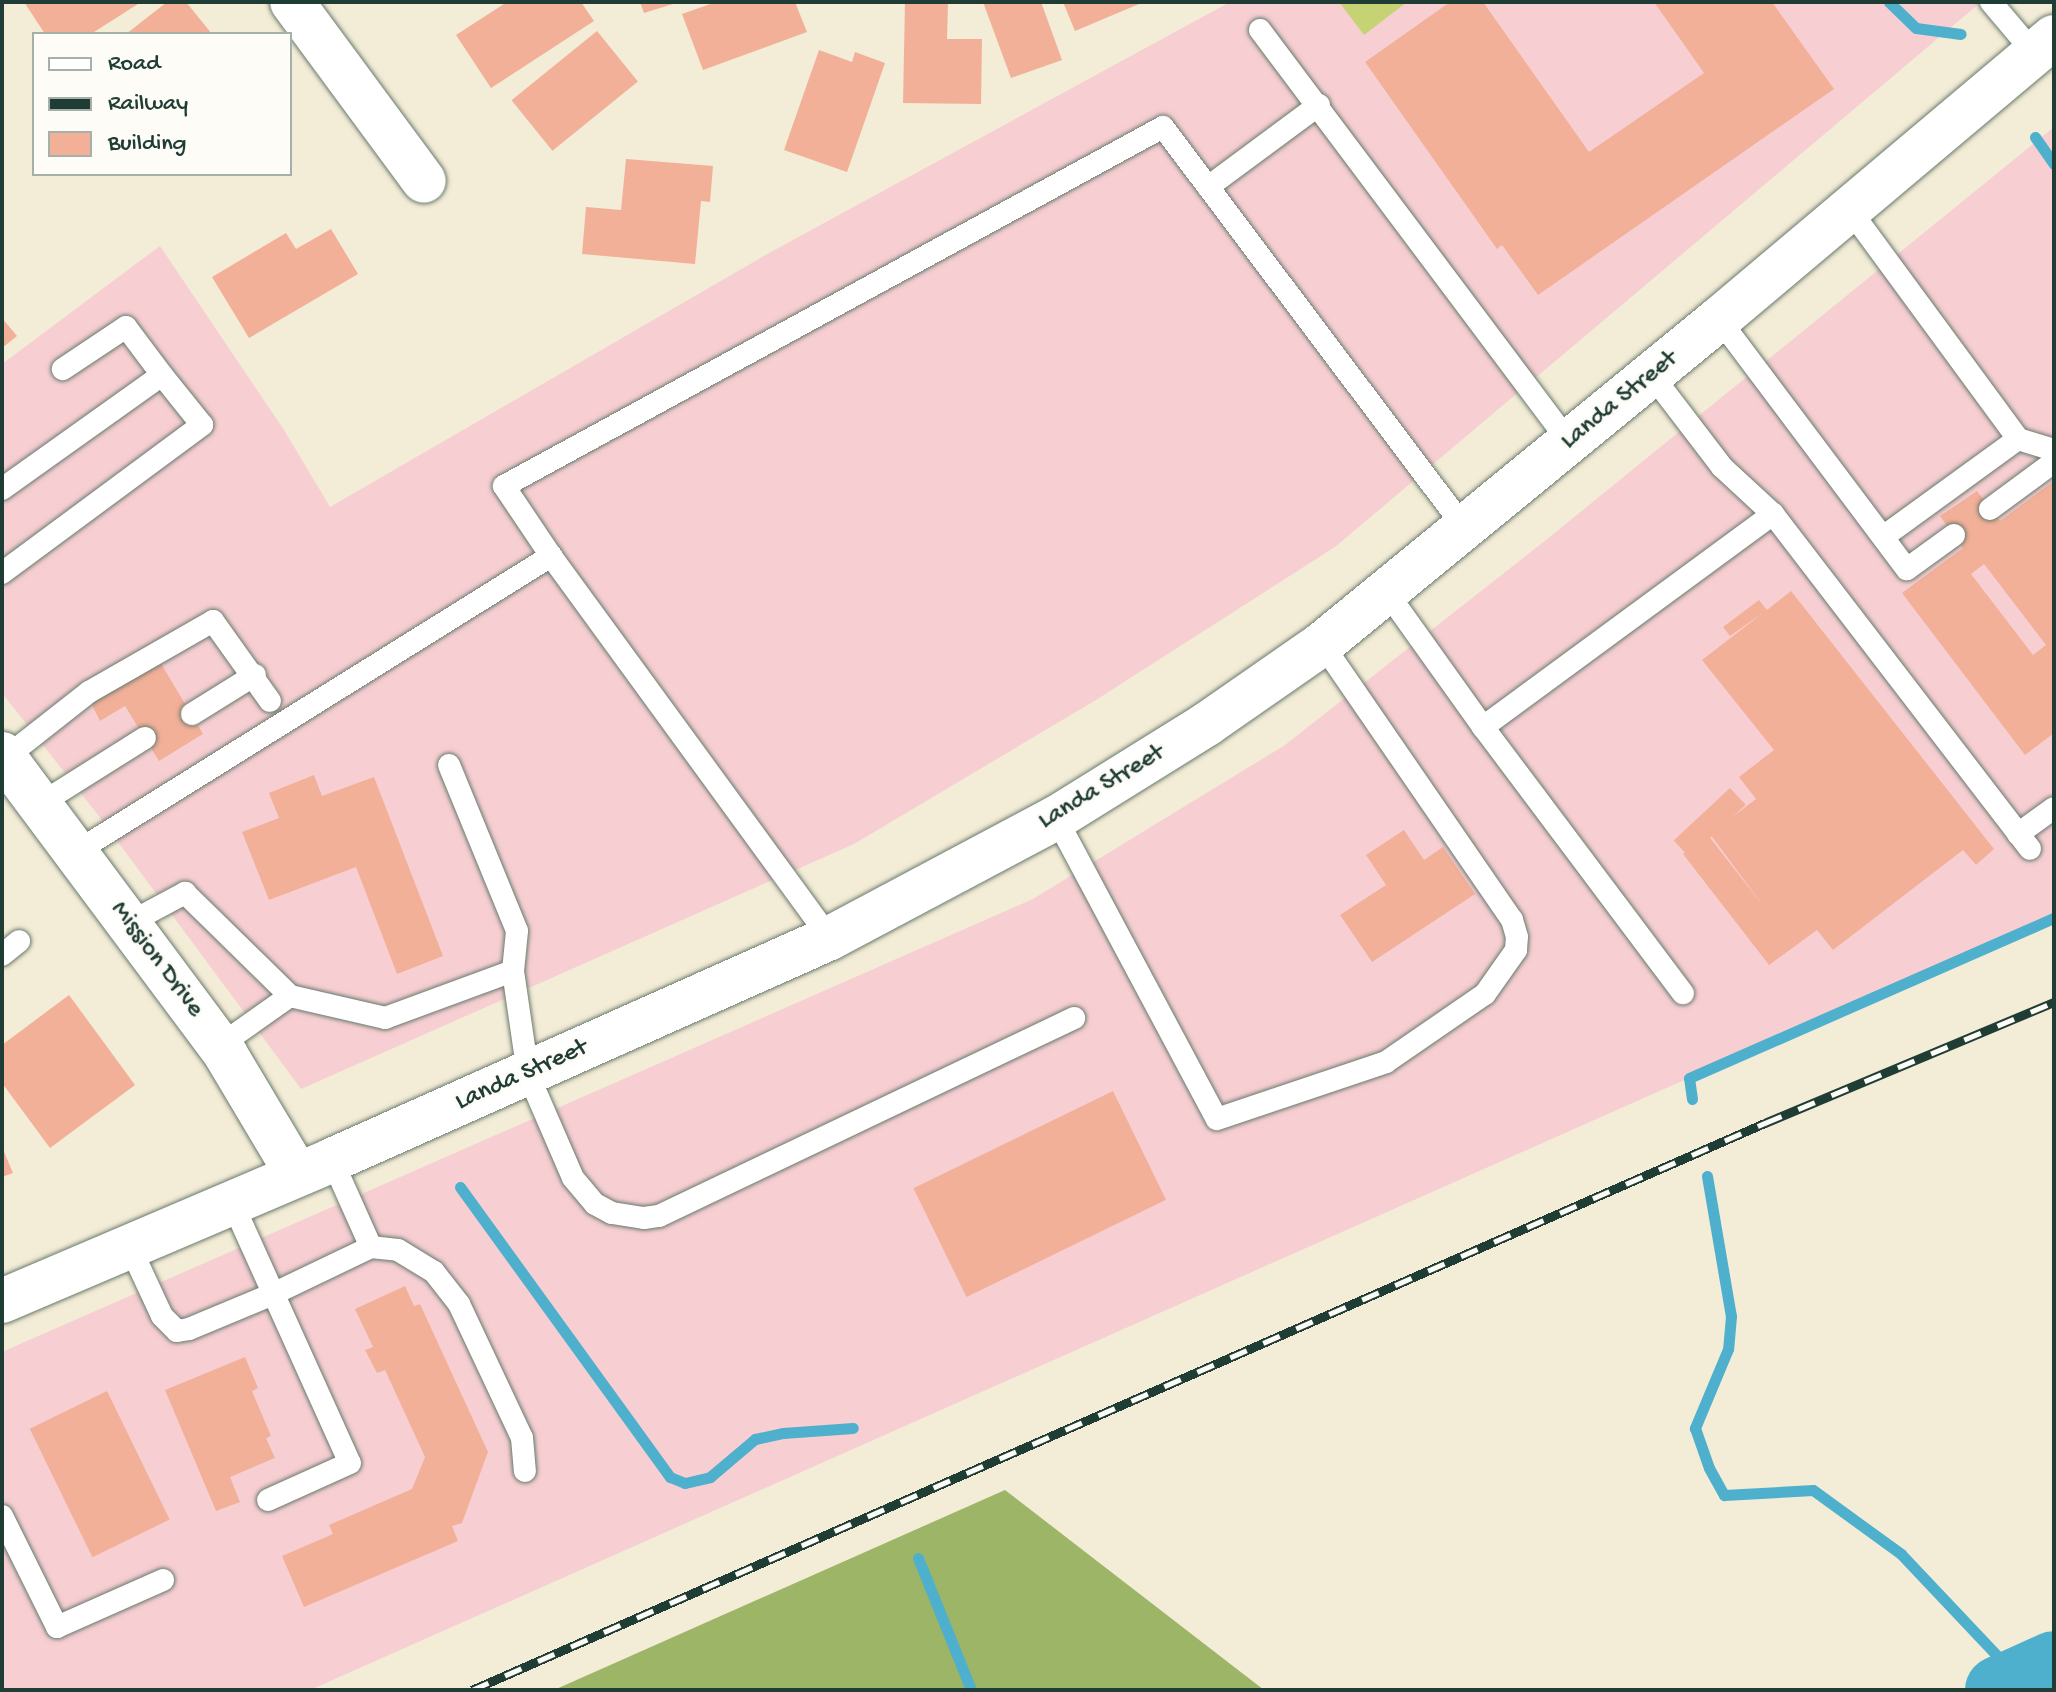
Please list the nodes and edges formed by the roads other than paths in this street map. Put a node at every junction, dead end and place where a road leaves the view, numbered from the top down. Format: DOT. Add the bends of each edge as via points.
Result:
graph roads {
  1 [pos="292,2"];
  2 [pos="1991,2"];
  3 [pos="1260,30"];
  4 [pos="2044,46"];
  5 [pos="1319,105"];
  6 [pos="424,181"];
  7 [pos="1208,187"];
  8 [pos="1850,210"];
  9 [pos="1719,319"];
  10 [pos="63,369"];
  11 [pos="1651,374"];
  12 [pos="162,375"];
  13 [pos="2018,439"];
  14 [pos="1569,442"];
  15 [pos="2054,450"];
  16 [pos="2054,462"];
  17 [pos="2,489"];
  18 [pos="1990,509"];
  19 [pos="1773,514"];
  20 [pos="1464,527"];
  21 [pos="1954,535"];
  22 [pos="1883,537"];
  23 [pos="551,556"];
  24 [pos="2,573"];
  25 [pos="1386,591"];
  26 [pos="1322,644"];
  27 [pos="255,675"];
  28 [pos="270,701"];
  29 [pos="192,714"];
  30 [pos="1483,727"];
  31 [pos="145,738"];
  32 [pos="3,756"];
  33 [pos="449,765"];
  34 [pos="40,804"];
  35 [pos="2054,808"];
  36 [pos="1056,818"];
  37 [pos="76,852"];
  38 [pos="129,923"];
  39 [pos="830,938"];
  40 [pos="513,971"];
  41 [pos="1683,993"];
  42 [pos="290,996"];
  43 [pos="1074,1018"];
  44 [pos="219,1046"];
  45 [pos="528,1074"];
  46 [pos="315,1167"];
  47 [pos="232,1202"];
  48 [pos="130,1247"];
  49 [pos="371,1247"];
  50 [pos="273,1294"];
  51 [pos="2,1301"];
  52 [pos="525,1471"];
  53 [pos="268,1500"];
  54 [pos="2,1516"];
  55 [pos="163,1580"];
  1 -- 6 [label="street"];
  2 -- 4 [label="lane"];
  3 -- 5 [label="lane"];
  4 -- 8 [label="street, Landa Street"];
  5 -- 7 [label="lane"];
  5 -- 14 [label="lane"];
  7 -- 20 [label="lane"];
  7 -- 23 [label="lane" via="1163,127 504,486"];
  8 -- 9 [label="street, Landa Street"];
  8 -- 13 [label="lane"];
  9 -- 11 [label="street, Landa Street"];
  9 -- 22 [label="lane"];
  10 -- 12 [label="lane" via="126,327"];
  11 -- 14 [label="street, Landa Street"];
  11 -- 19 [label="lane" via="1722,467"];
  12 -- 17 [label="lane"];
  12 -- 24 [label="lane" via="202,425"];
  13 -- 15 [label="lane"];
  13 -- 22 [label="lane"];
  14 -- 20 [label="street, Landa Street"];
  16 -- 18 [label="lane"];
  19 -- 30 [label="lane"];
  19 -- 35 [label="lane" via="2024,842"];
  20 -- 25 [label="street, Landa Street"];
  21 -- 22 [label="lane" via="1907,569"];
  23 -- 37 [label="lane"];
  23 -- 39 [label="lane"];
  25 -- 26 [label="street, Landa Street"];
  25 -- 30 [label="lane"];
  26 -- 36 [label="street, Landa Street"];
  26 -- 36 [label="lane" via="1512,920 1517,937 1516,950 1485,994 1386,1062 1217,1119"];
  27 -- 28 [label="lane"];
  27 -- 29 [label="lane"];
  27 -- 32 [label="lane" via="213,621 89,692"];
  30 -- 41 [label="lane"];
  31 -- 34 [label="lane"];
  32 -- 34 [label="street, Mission Drive"];
  33 -- 40 [label="lane" via="517,931"];
  34 -- 37 [label="street, Mission Drive"];
  36 -- 39 [label="street, Landa Street"];
  37 -- 38 [label="street, Mission Drive"];
  38 -- 42 [label="lane" via="185,893"];
  38 -- 44 [label="street, Mission Drive"];
  39 -- 45 [label="street, Landa Street"];
  40 -- 42 [label="lane" via="385,1018"];
  40 -- 45 [label="lane"];
  42 -- 44 [label="lane"];
  43 -- 45 [label="lane" via="659,1216 644,1218 612,1213 586,1195 573,1178"];
  44 -- 46 [label="street, Mission Drive"];
  45 -- 46 [label="street, Landa Street"];
  46 -- 47 [label="street, Landa Street"];
  46 -- 49 [label="lane"];
  47 -- 48 [label="street, Landa Street"];
  47 -- 50 [label="lane"];
  48 -- 50 [label="lane" via="162,1316 177,1331"];
  48 -- 51 [label="street, Landa Street"];
  49 -- 50 [label="lane"];
  49 -- 52 [label="lane" via="398,1250 434,1272 459,1304 522,1438"];
  50 -- 53 [label="lane" via="350,1463"];
  54 -- 55 [label="lane" via="57,1627"];
}
